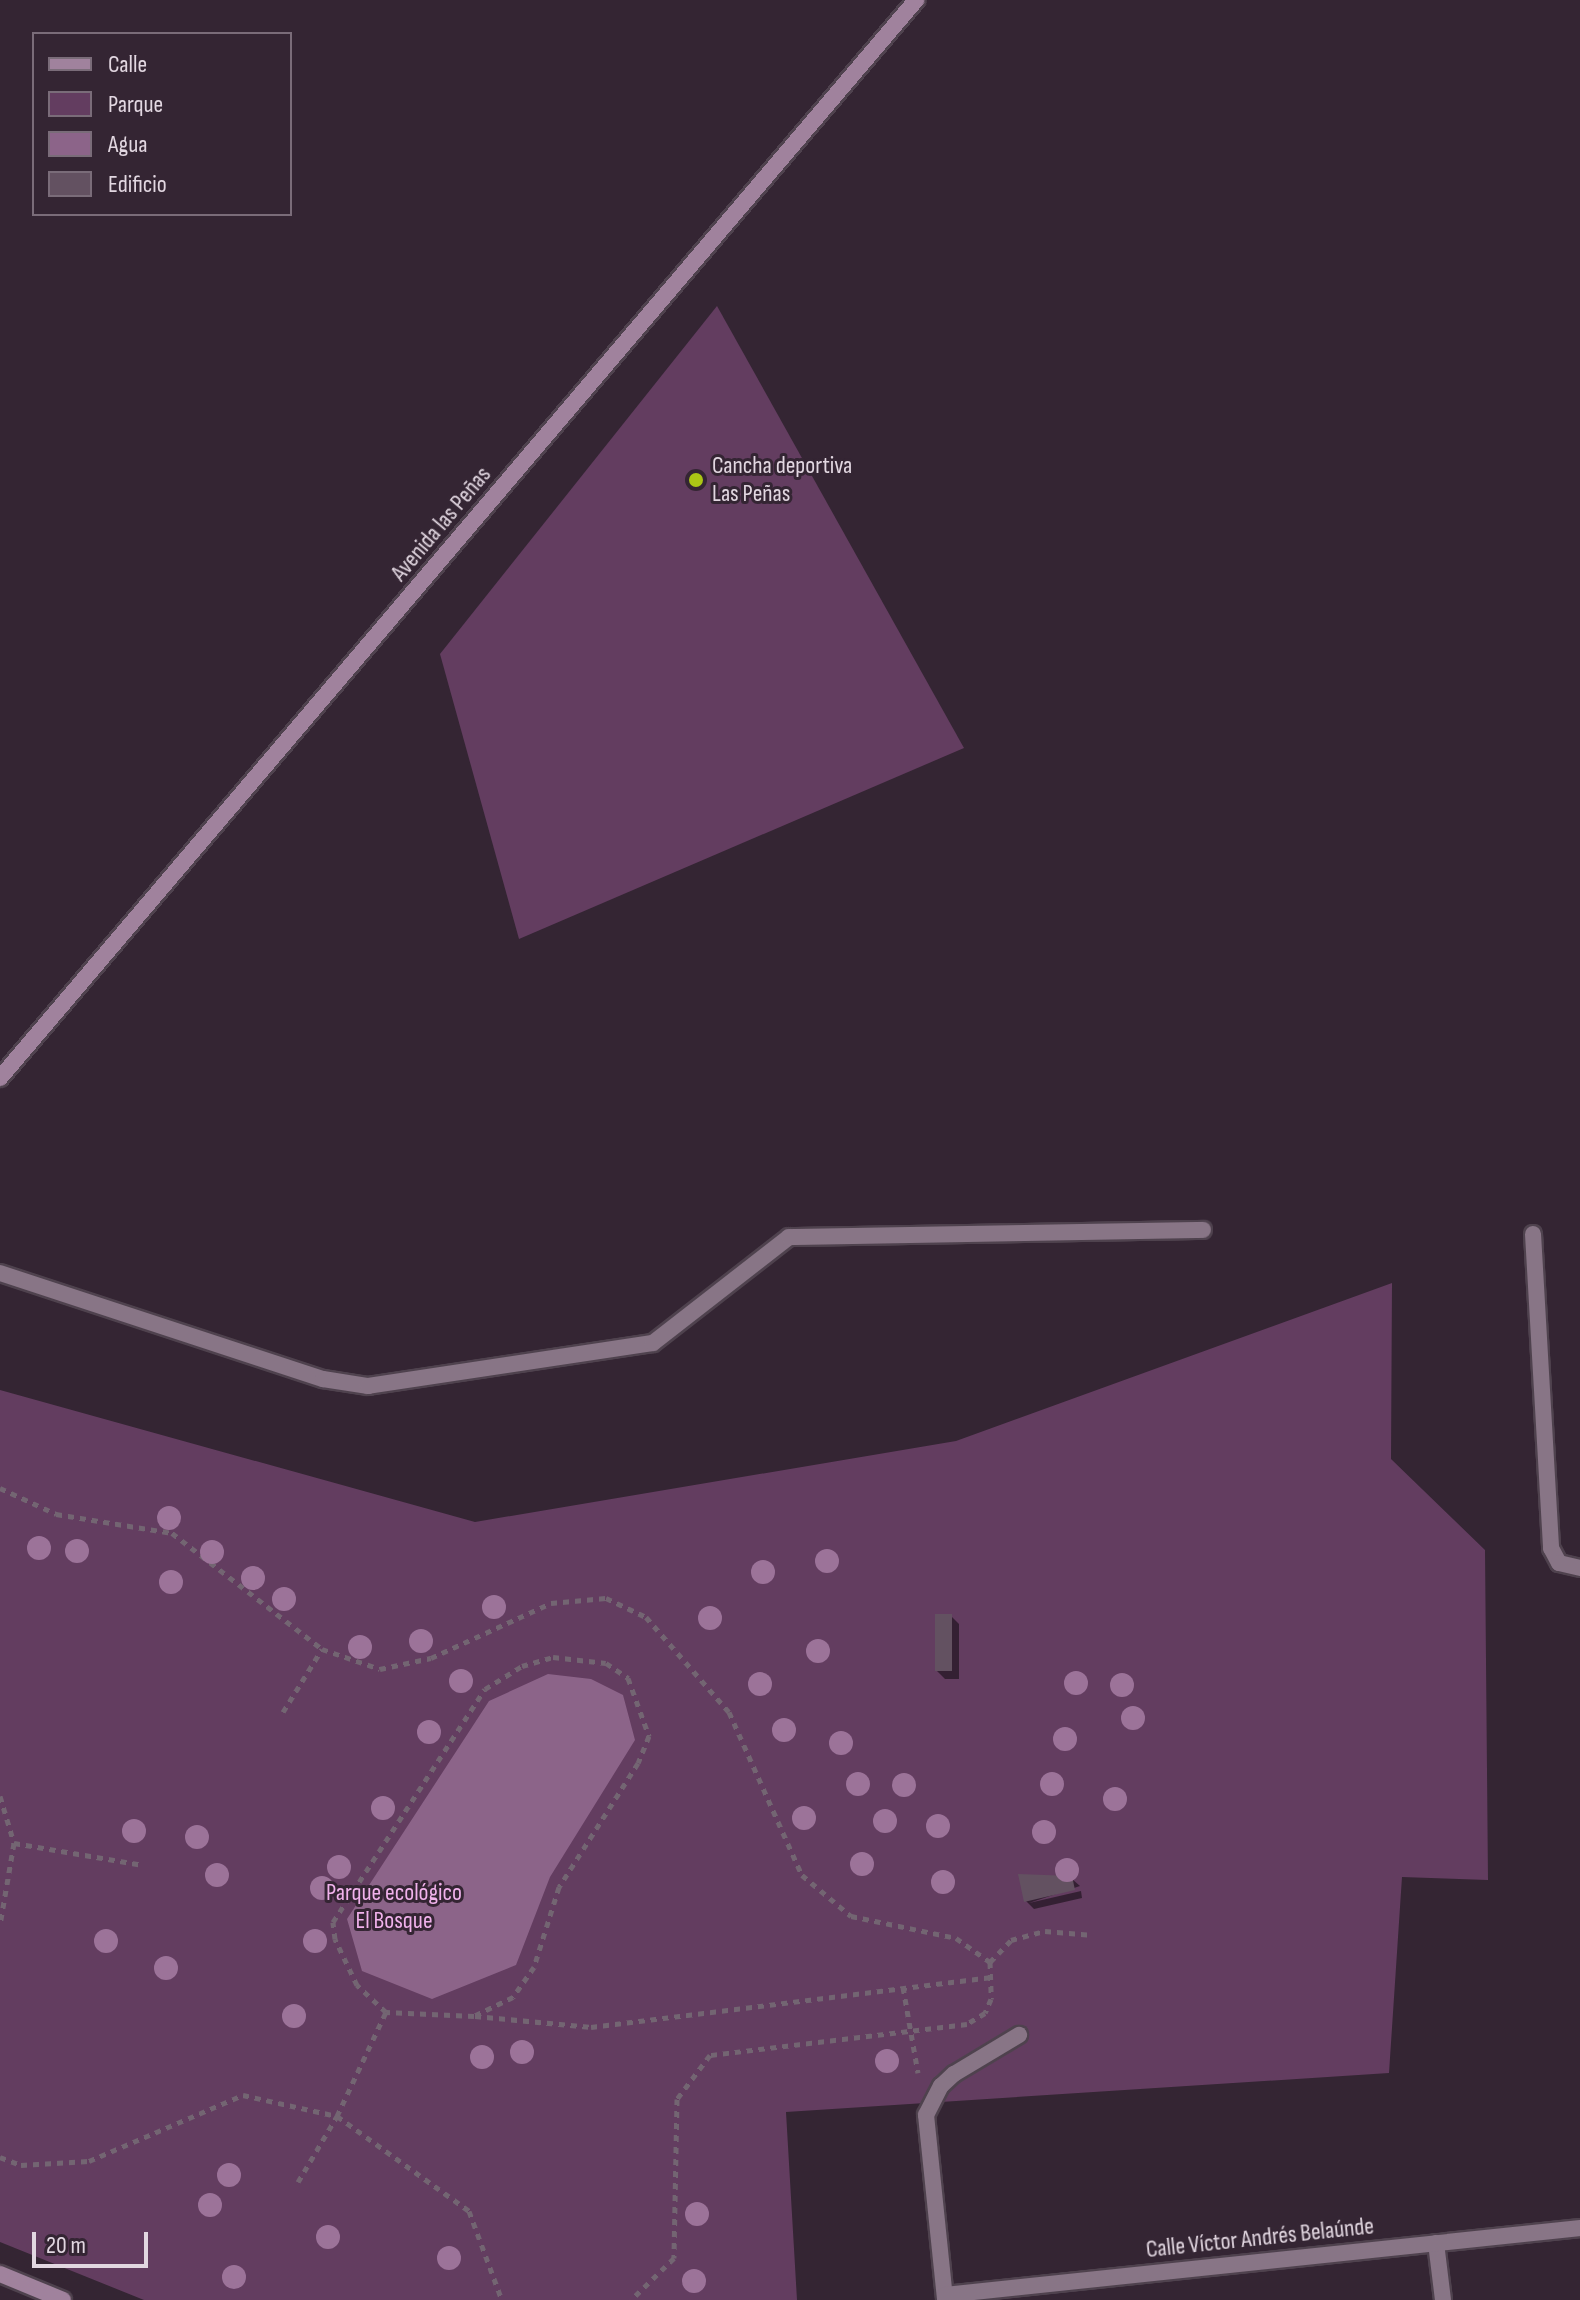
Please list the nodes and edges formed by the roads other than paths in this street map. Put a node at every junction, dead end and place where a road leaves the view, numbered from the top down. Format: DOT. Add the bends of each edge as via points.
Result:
graph roads {
  1 [pos="916,0"];
  2 [pos="0,1078"];
  3 [pos="1203,1230"];
  4 [pos="1533,1234"];
  5 [pos="0,1273"];
  6 [pos="1580,1568"];
  7 [pos="1019,2035"];
  8 [pos="1580,2228"];
  9 [pos="1436,2243"];
  10 [pos="0,2274"];
  11 [pos="945,2298"];
  12 [pos="63,2300"];
  13 [pos="1443,2300"];
  1 -- 2 [label="street, Avenida las Peñas"];
  3 -- 5 [label="street" via="789,1237 653,1343 368,1386 323,1379"];
  4 -- 6 [label="street" via="1551,1548 1559,1563"];
  7 -- 11 [label="street" via="954,2074 926,2115"];
  8 -- 9 [label="street, Calle Víctor Andrés Belaúnde"];
  9 -- 11 [label="street, Calle Víctor Andrés Belaúnde"];
  9 -- 13 [label="street"];
  10 -- 12 [label="street"];
}
